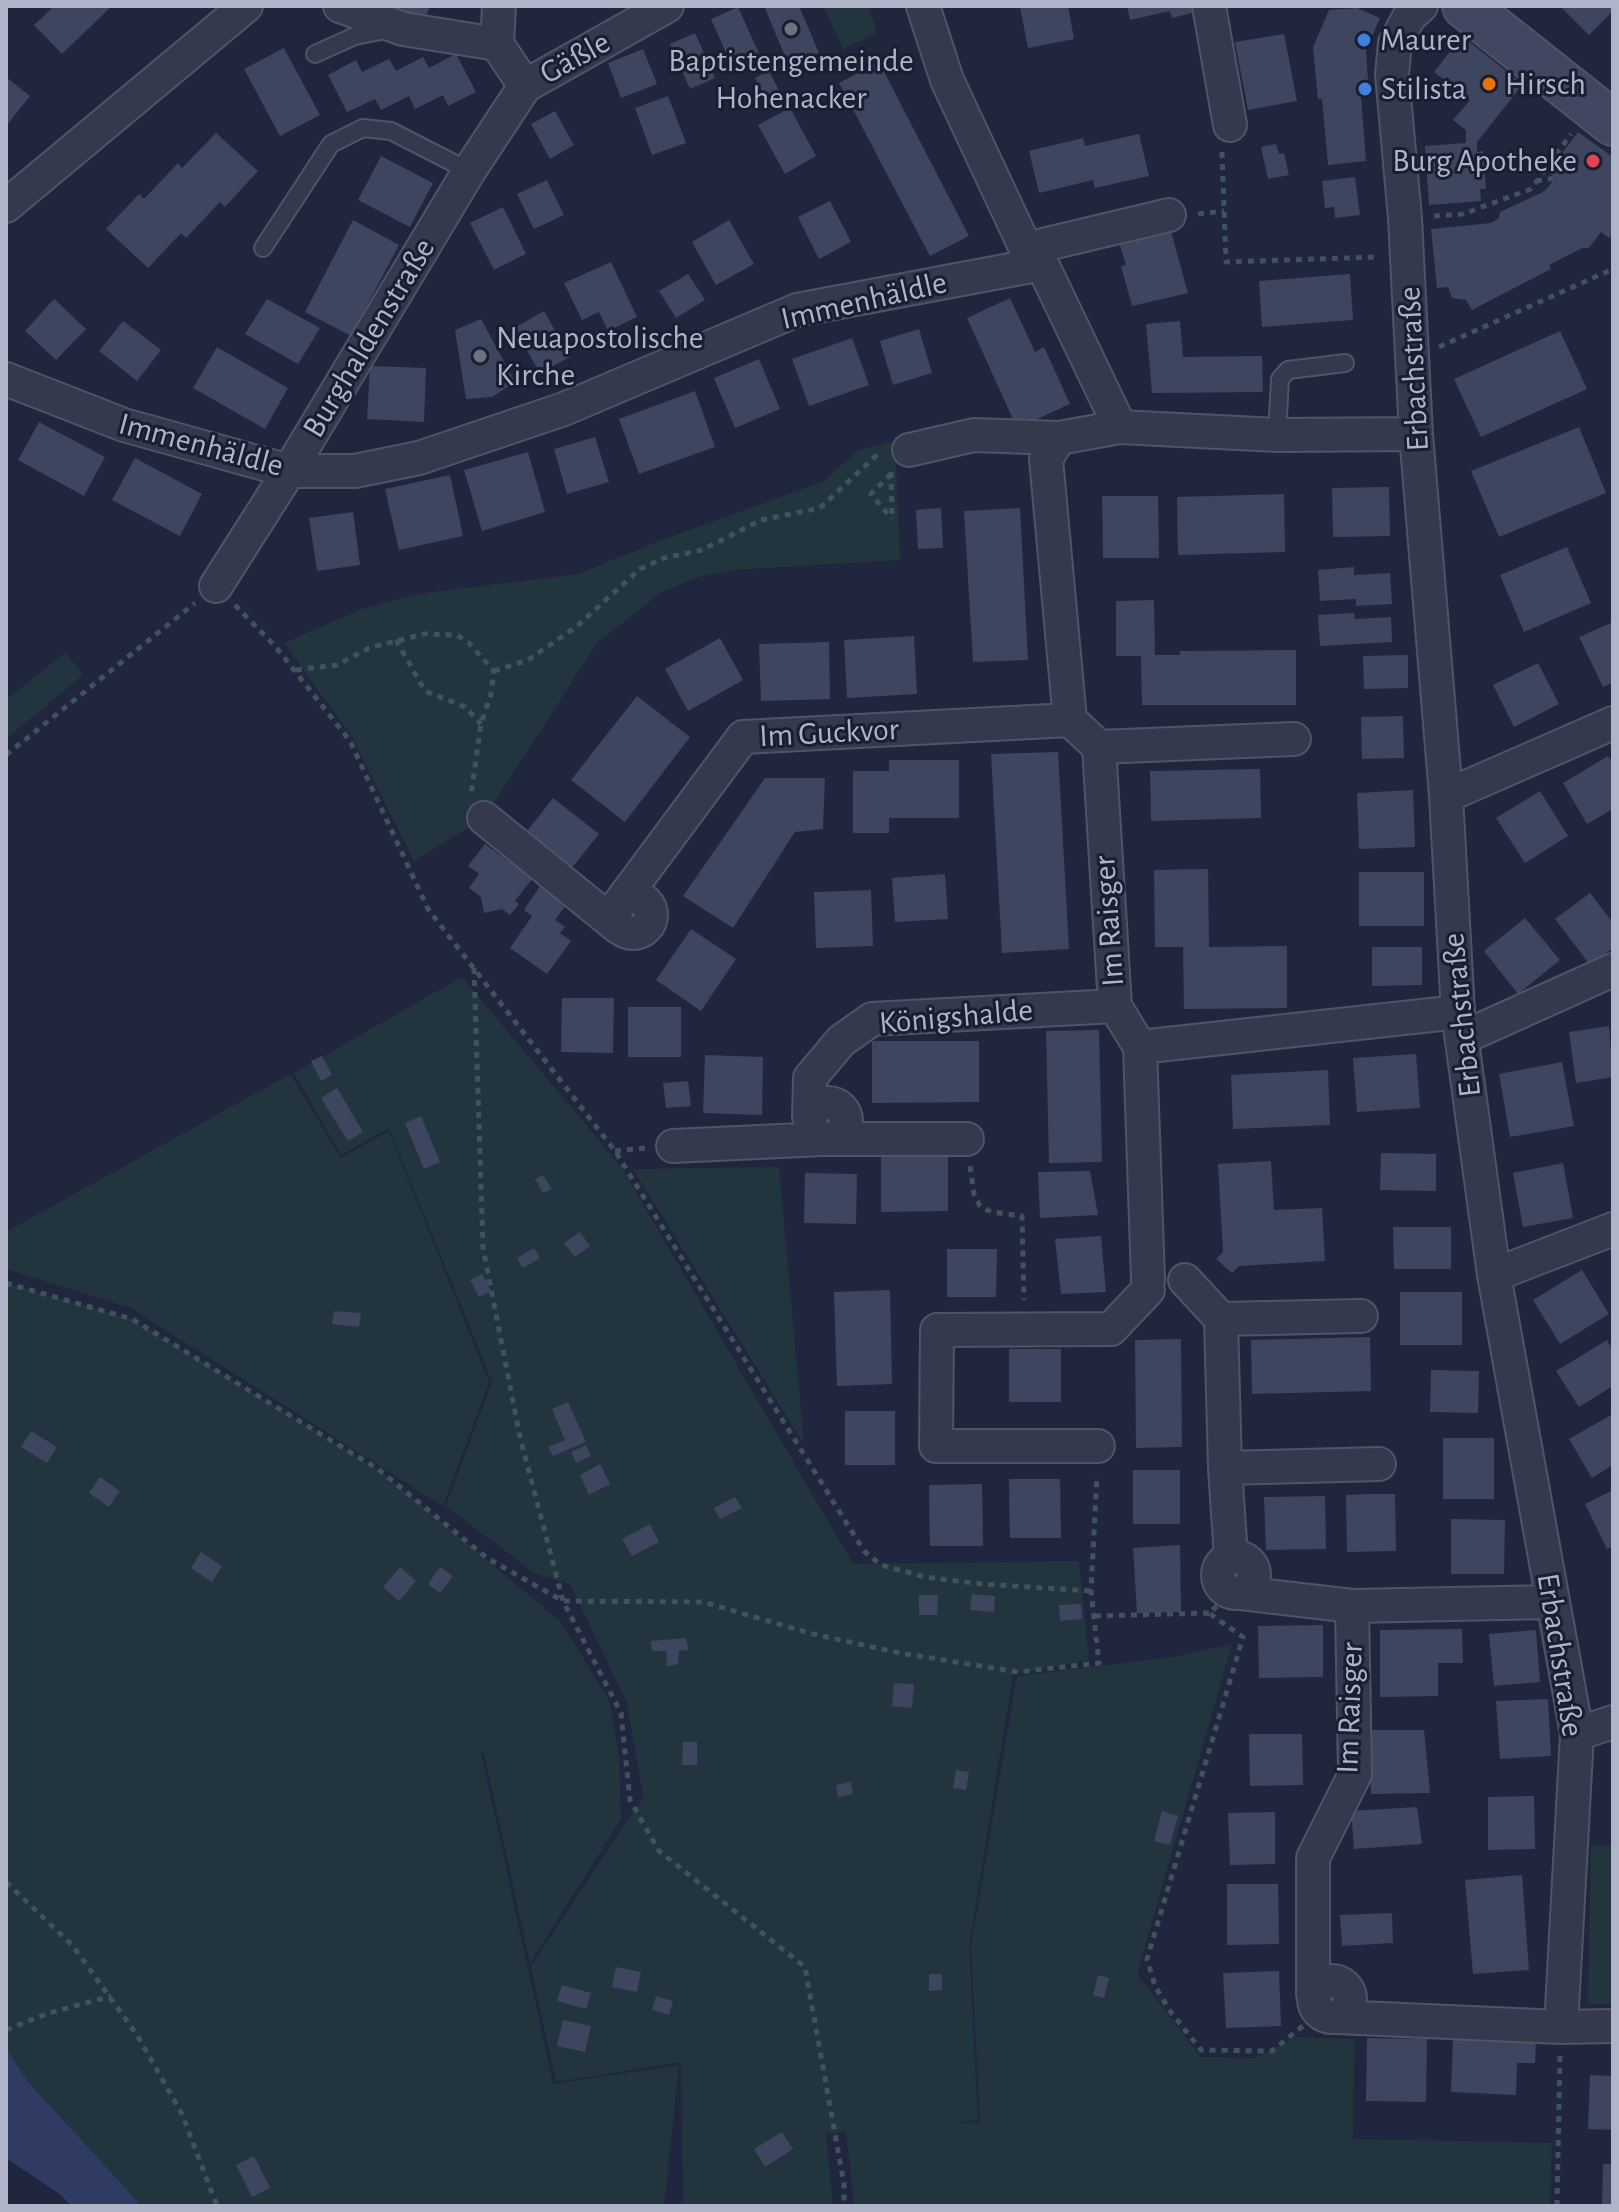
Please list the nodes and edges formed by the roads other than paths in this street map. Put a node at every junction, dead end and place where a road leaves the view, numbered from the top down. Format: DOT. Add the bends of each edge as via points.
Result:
graph roads {
  1 [pos="246,6"];
  2 [pos="340,6"];
  3 [pos="499,6"];
  4 [pos="667,6"];
  5 [pos="923,6"];
  6 [pos="1209,6"];
  7 [pos="1421,6"];
  8 [pos="1465,6"];
  9 [pos="403,29"];
  10 [pos="497,44"];
  11 [pos="315,54"];
  12 [pos="525,86"];
  13 [pos="1602,115"];
  14 [pos="1230,125"];
  15 [pos="469,171"];
  16 [pos="6,206"];
  17 [pos="1180,215"];
  18 [pos="263,248"];
  19 [pos="1034,256"];
  20 [pos="1345,363"];
  21 [pos="6,379"];
  22 [pos="1120,427"];
  23 [pos="1416,434"];
  24 [pos="1277,435"];
  25 [pos="1059,438"];
  26 [pos="900,462"];
  27 [pos="289,471"];
  28 [pos="216,586"];
  29 [pos="1070,720"];
  30 [pos="1613,723"];
  31 [pos="1294,739"];
  32 [pos="1099,747"];
  33 [pos="1446,796"];
  34 [pos="484,818"];
  35 [pos="1613,970"];
  36 [pos="1115,1006"];
  37 [pos="1460,1025"];
  38 [pos="1140,1047"];
  39 [pos="822,1132"];
  40 [pos="967,1139"];
  41 [pos="673,1146"];
  42 [pos="1613,1229"];
  43 [pos="1494,1275"];
  44 [pos="1148,1285"];
  45 [pos="1361,1316"];
  46 [pos="1221,1319"];
  47 [pos="1098,1446"];
  48 [pos="1379,1464"];
  49 [pos="1225,1468"];
  50 [pos="1552,1602"];
  51 [pos="1352,1606"];
  52 [pos="1613,1722"];
  53 [pos="1577,1734"];
  54 [pos="1613,2026"];
  55 [pos="1561,2027"];
  1 -- 16 [label="street"];
  2 -- 9 [label="street"];
  3 -- 10 [label="street"];
  4 -- 12 [label="street, Gäßle"];
  5 -- 19 [label="street" via="947,80"];
  6 -- 14 [label="street"];
  7 -- 23 [label="street, Erbachstraße" via="1395,43 1392,74"];
  8 -- 13 [label="street"];
  9 -- 10 [label="street"];
  9 -- 11 [label="lane" via="355,36"];
  10 -- 12 [label="street"];
  12 -- 15 [label="street, Burghaldenstraße"];
  15 -- 18 [label="lane" via="391,131 363,128 331,144"];
  15 -- 27 [label="street, Burghaldenstraße"];
  17 -- 19 [label="street, Immenhäldle"];
  19 -- 22 [label="street"];
  19 -- 27 [label="street, Immenhäldle" via="797,310 564,409 419,458 355,471"];
  20 -- 24 [label="lane" via="1288,370 1280,379"];
  21 -- 27 [label="street, Immenhäldle" via="124,425"];
  22 -- 24 [label="street"];
  22 -- 25 [label="street"];
  23 -- 24 [label="street"];
  23 -- 33 [label="street, Erbachstraße"];
  25 -- 26 [label="street" via="974,435"];
  25 -- 29 [label="street" via="1046,459"];
  27 -- 28 [label="street, Burghaldenstraße"];
  29 -- 32 [label="street"];
  29 -- 34 [label="street, Im Guckvor" via="743,737 620,913"];
  30 -- 33 [label="street"];
  31 -- 32 [label="street"];
  32 -- 36 [label="street, Im Raisger"];
  33 -- 37 [label="street, Erbachstraße"];
  35 -- 37 [label="street"];
  36 -- 38 [label="street, Im Raisger"];
  36 -- 39 [label="street, Königshalde" via="872,1019 841,1041 810,1078"];
  37 -- 38 [label="street"];
  37 -- 43 [label="street, Erbachstraße"];
  38 -- 44 [label="street, Im Raisger"];
  39 -- 40 [label="street"];
  39 -- 41 [label="street"];
  42 -- 43 [label="street"];
  43 -- 50 [label="street, Erbachstraße"];
  44 -- 46 [label="street" via="1154,1298 1172,1303 1185,1290 1185,1280"];
  44 -- 47 [label="street" via="1111,1329 937,1330 936,1446"];
  45 -- 46 [label="street"];
  46 -- 49 [label="street"];
  48 -- 49 [label="street"];
  49 -- 51 [label="street, Im Raisger" via="1231,1557 1222,1563 1218,1581 1227,1600"];
  50 -- 51 [label="street, Im Raisger"];
  50 -- 53 [label="street, Erbachstraße"];
  51 -- 55 [label="street, Im Raisger" via="1355,1774 1313,1858 1323,2008"];
  52 -- 53 [label="street"];
  53 -- 55 [label="street, Erbachstraße"];
  54 -- 55 [label="street"];
}
